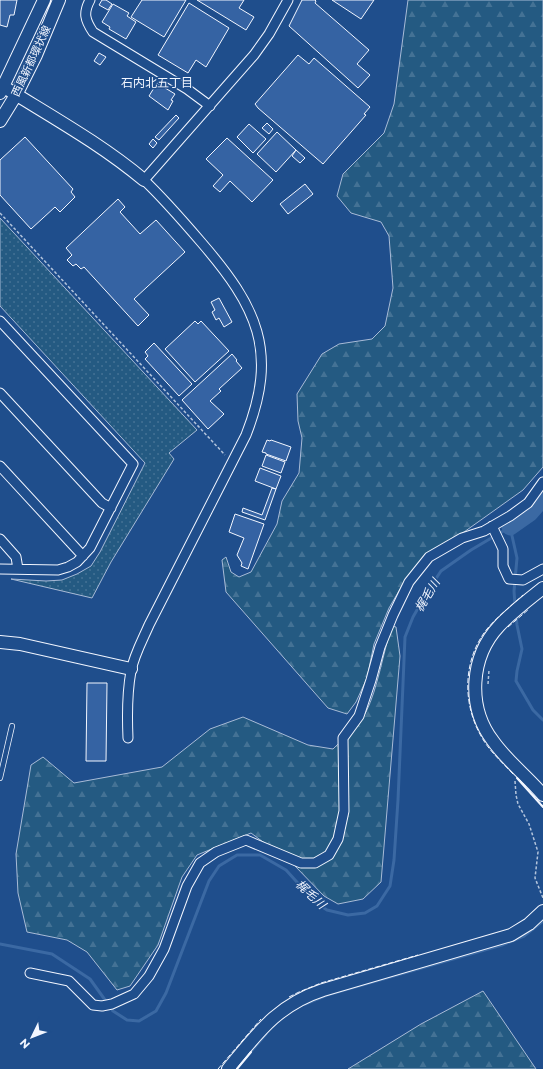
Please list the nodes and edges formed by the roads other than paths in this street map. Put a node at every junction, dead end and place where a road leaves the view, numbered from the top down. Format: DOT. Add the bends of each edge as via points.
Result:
graph roads {
  1 [pos="44,0"];
  2 [pos="59,0"];
  3 [pos="90,0"];
  4 [pos="288,0"];
  5 [pos="1,88"];
  6 [pos="16,95"];
  7 [pos="210,106"];
  8 [pos="0,121"];
  9 [pos="144,180"];
  10 [pos="0,321"];
  11 [pos="0,393"];
  12 [pos="0,466"];
  13 [pos="543,482"];
  14 [pos="111,508"];
  15 [pos="493,528"];
  16 [pos="0,539"];
  17 [pos="83,556"];
  18 [pos="0,568"];
  19 [pos="18,569"];
  20 [pos="543,569"];
  21 [pos="543,588"];
  22 [pos="0,642"];
  23 [pos="131,669"];
  24 [pos="12,726"];
  25 [pos="128,738"];
  26 [pos="0,778"];
  27 [pos="543,795"];
  28 [pos="543,911"];
  29 [pos="30,973"];
  30 [pos="228,1069"];
  1 -- 5 [label="street, 西風新都環状線"];
  2 -- 6 [label="street, 西風新都環状線"];
  3 -- 7 [label="street" via="86,7 86,21 93,32 187,89"];
  4 -- 7 [label="street" via="254,55"];
  5 -- 6 [label="street"];
  6 -- 8 [label="street, 西風新都環状線"];
  6 -- 9 [label="street" via="99,145"];
  7 -- 9 [label="street"];
  9 -- 23 [label="street" via="167,202 234,282 256,327 262,372 257,402 246,435 149,625"];
  10 -- 14 [label="street" via="133,464"];
  11 -- 14 [label="street" via="102,503"];
  12 -- 17 [label="street"];
  13 -- 15 [label="street" via="528,503"];
  14 -- 17 [label="street" via="90,548"];
  15 -- 20 [label="street" via="504,551 504,567 514,580 523,580"];
  15 -- 29 [label="street" via="462,538 429,557 410,582 380,647 359,716 343,738 344,811 338,838 329,855 315,863 301,863 246,840 216,852 200,864 187,886 164,949 149,976 134,994 112,1004 93,1005 69,981"];
  16 -- 19 [label="street" via="16,557"];
  17 -- 19 [label="street" via="68,568 58,570"];
  18 -- 19 [label="street"];
  21 -- 27 [label="street" via="492,634 482,653 476,673 475,694 479,714 487,733"];
  22 -- 23 [label="street" via="20,644"];
  23 -- 25 [label="street"];
  24 -- 26 [label="lane"];
  28 -- 30 [label="street" via="511,935 302,998 270,1020"];
}
